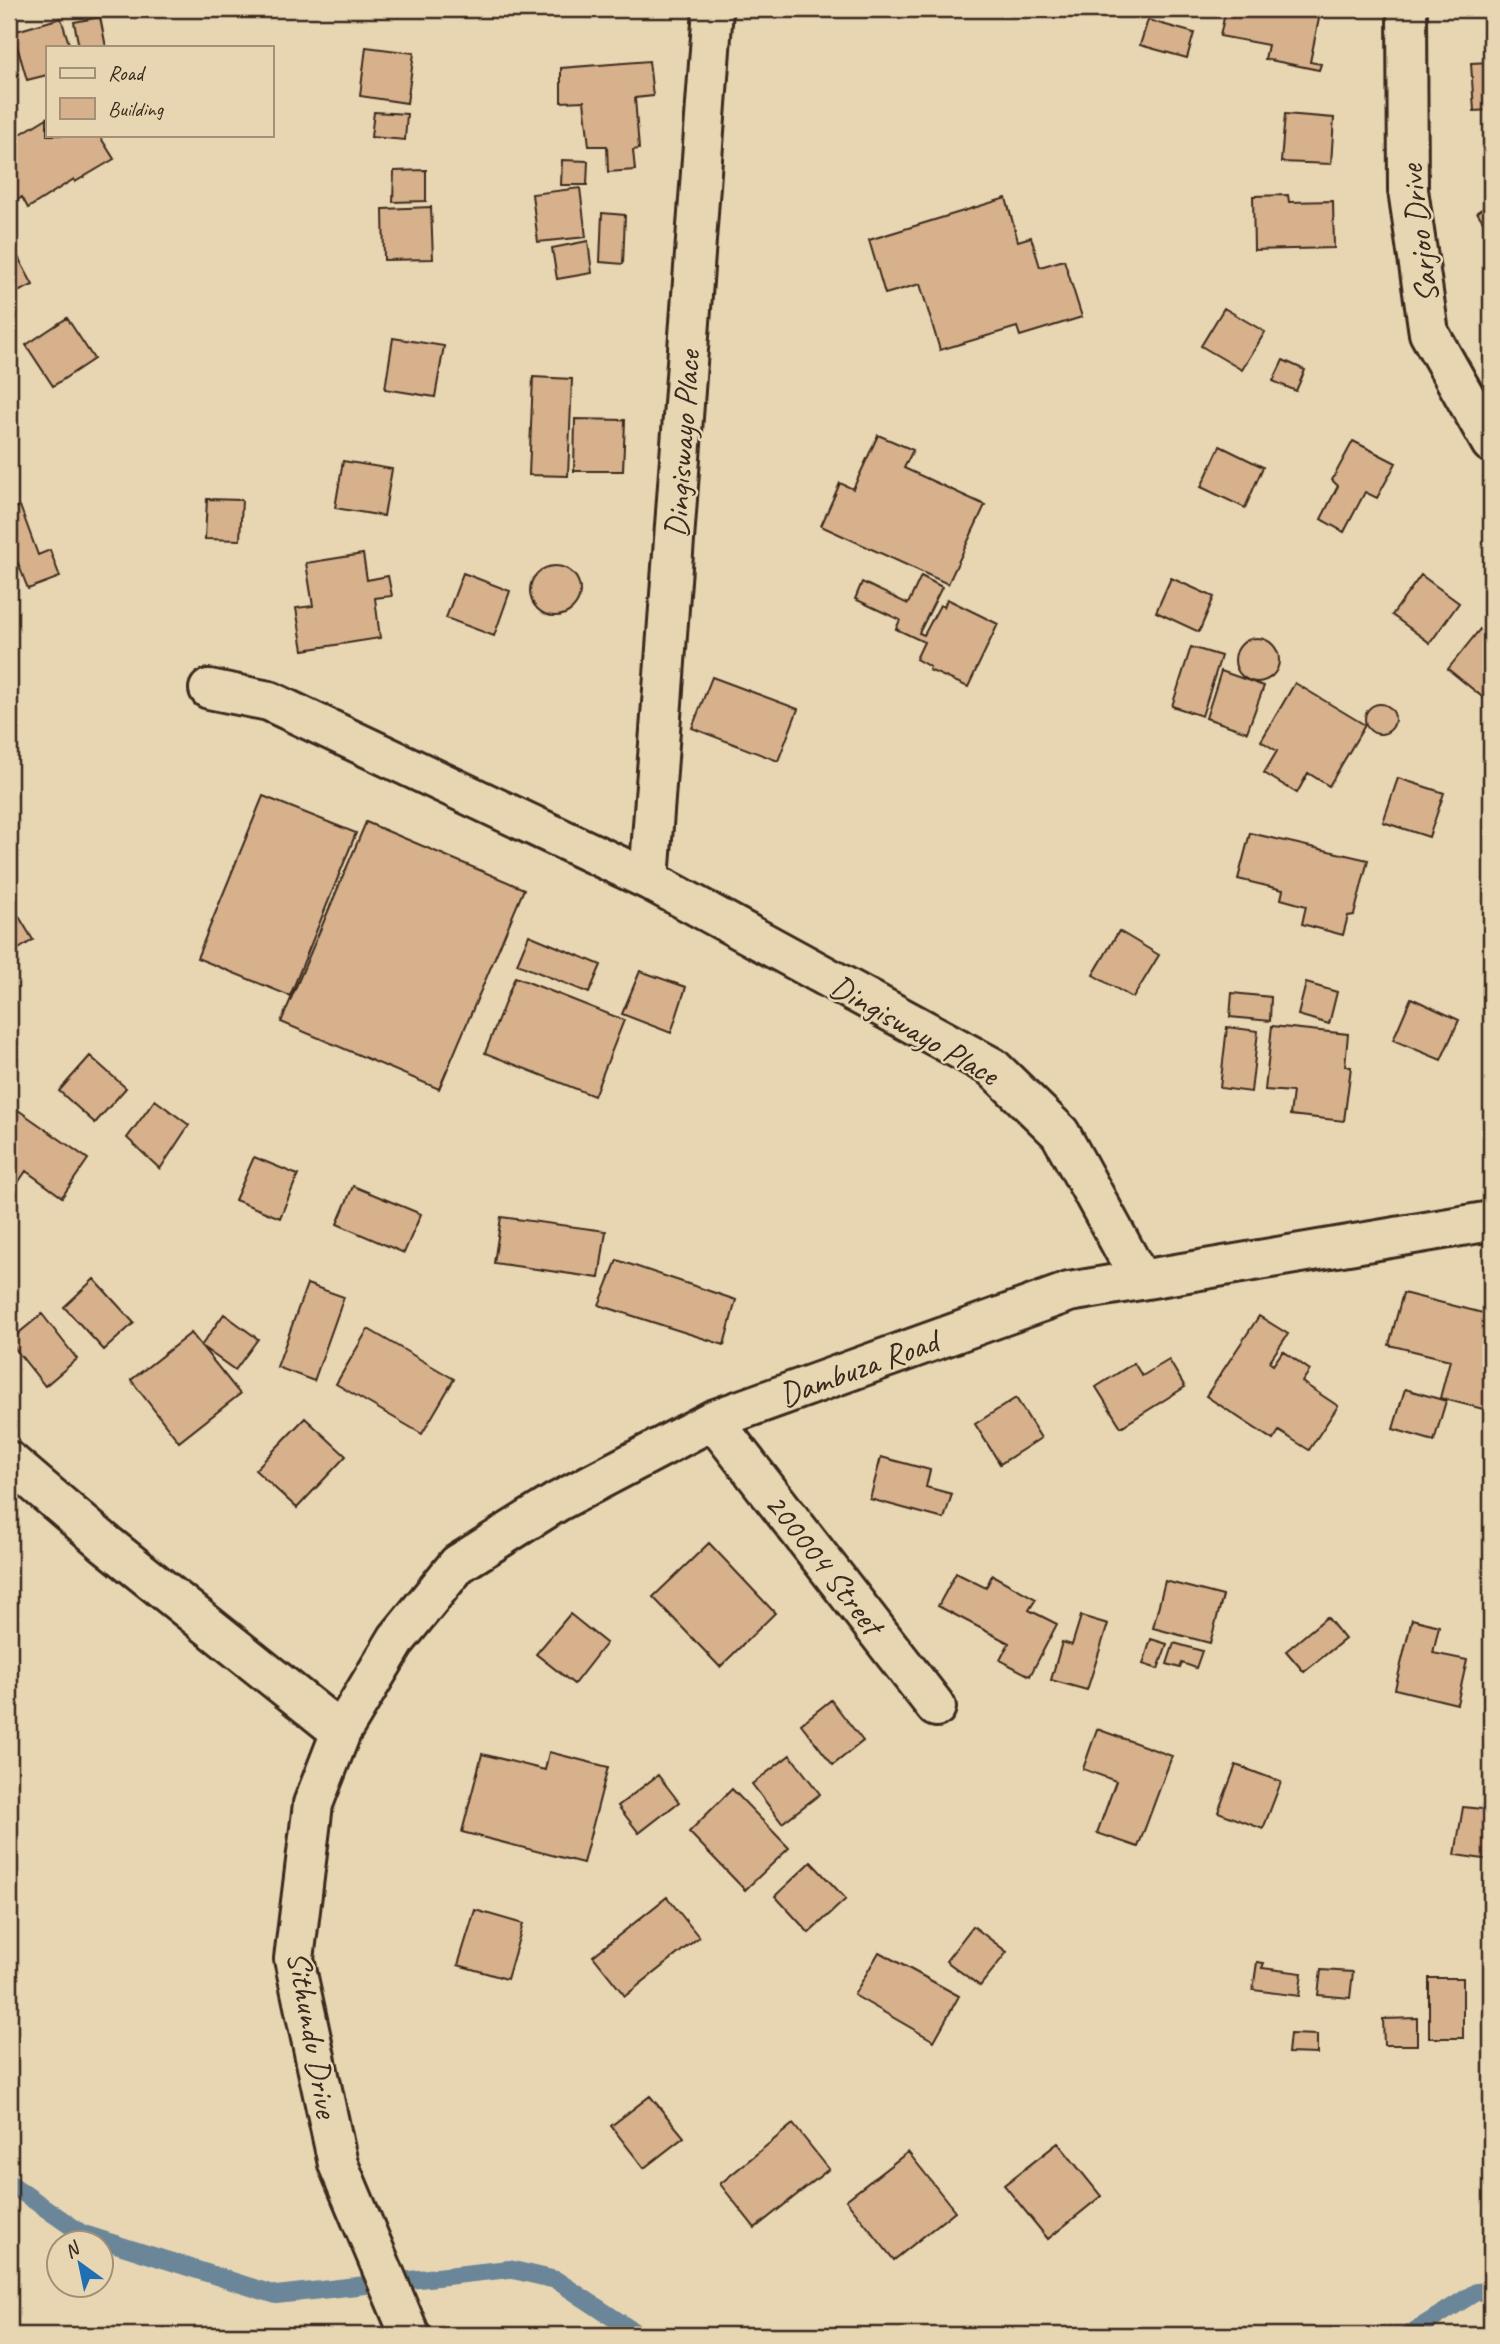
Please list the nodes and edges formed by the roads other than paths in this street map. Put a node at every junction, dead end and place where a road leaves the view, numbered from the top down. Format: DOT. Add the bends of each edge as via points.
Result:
graph roads {
  1 [pos="712,9"];
  2 [pos="1407,9"];
  3 [pos="1491,443"];
  4 [pos="209,689"];
  5 [pos="649,880"];
  6 [pos="1491,1221"];
  7 [pos="1140,1279"];
  8 [pos="713,1420"];
  9 [pos="9,1461"];
  10 [pos="936,1707"];
  11 [pos="341,1732"];
  12 [pos="409,2334"];
  1 -- 5 [label="street, Dingiswayo Place"];
  2 -- 3 [label="street, Sarjoo Drive" via="1408,190 1429,332"];
  4 -- 5 [label="street, Dingiswayo Place" via="268,701"];
  5 -- 7 [label="street, Dingiswayo Place" via="992,1068 1060,1133"];
  6 -- 7 [label="street, Dambuza Road"];
  7 -- 8 [label="street, Dambuza Road" via="1069,1292"];
  8 -- 10 [label="street, 200004 Street"];
  8 -- 11 [label="street, Dambuza Road" via="557,1502 458,1564 397,1639"];
  9 -- 11 [label="street"];
  11 -- 12 [label="street, Sithundu Drive" via="313,1804 294,1959 338,2164"];
}
